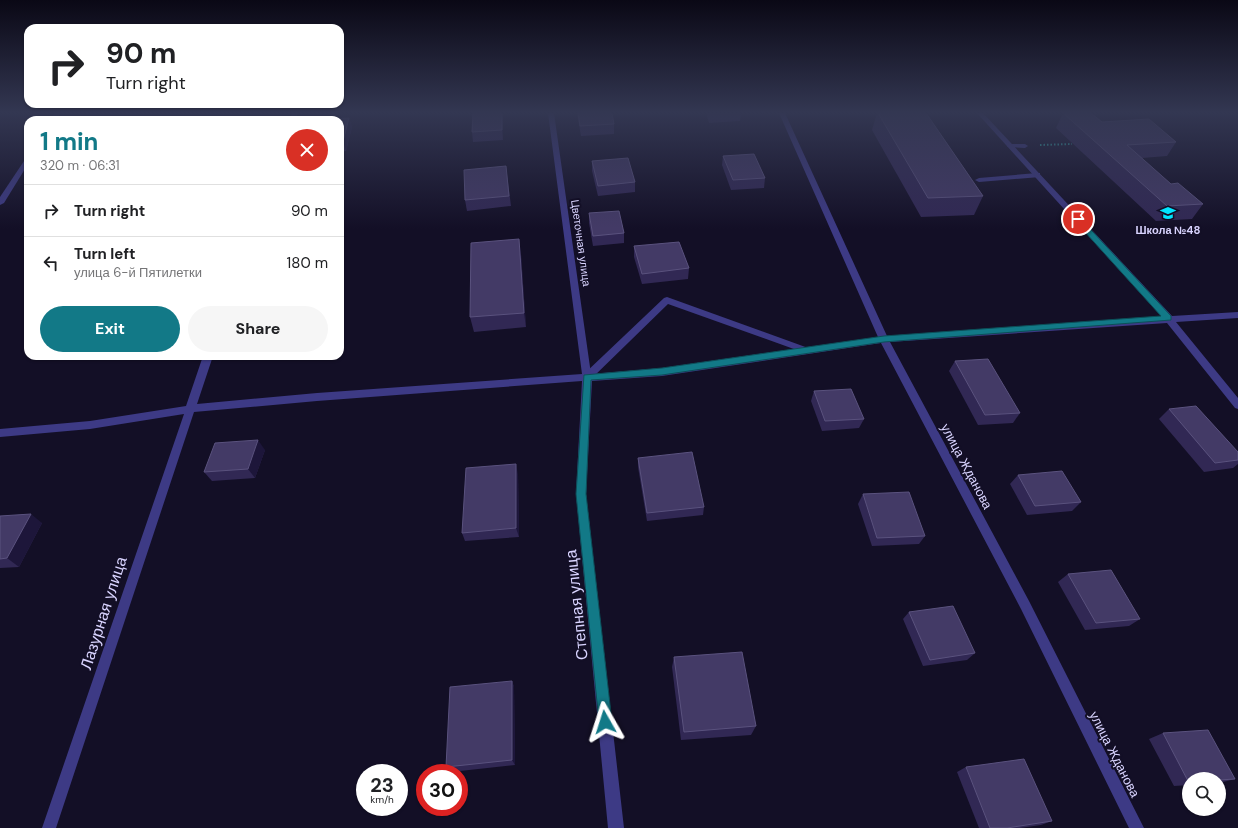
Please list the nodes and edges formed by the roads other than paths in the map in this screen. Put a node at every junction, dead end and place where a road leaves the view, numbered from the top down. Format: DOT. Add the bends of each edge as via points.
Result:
graph roads {
  1 [pos="556,152"];
  2 [pos="799,152"];
  3 [pos="1015,152"];
  4 [pos="24,165"];
  5 [pos="1037,176"];
  6 [pos="979,180"];
  7 [pos="0,203"];
  8 [pos="1238,315"];
  9 [pos="1168,318"];
  10 [pos="884,339"];
  11 [pos="808,351"];
  12 [pos="207,360"];
  13 [pos="587,377"];
  14 [pos="1238,405"];
  15 [pos="189,409"];
  16 [pos="0,433"];
  17 [pos="49,828"];
  18 [pos="616,828"];
  19 [pos="1137,828"];
  1 -- 13 [label="street, Цветочная улица"];
  2 -- 10 [label="street, улица Жданова"];
  3 -- 5 [label="street"];
  4 -- 7 [label="street"];
  5 -- 6 [label="street"];
  5 -- 9 [label="street"];
  8 -- 9 [label="street"];
  9 -- 10 [label="street"];
  9 -- 14 [label="street"];
  10 -- 11 [label="street"];
  10 -- 19 [label="street, улица Жданова" via="1025,605"];
  11 -- 13 [label="street" via="662,372"];
  11 -- 13 [label="street" via="667,300"];
  12 -- 15 [label="street"];
  13 -- 15 [label="street"];
  13 -- 18 [label="street, Степная улица" via="581,494"];
  15 -- 16 [label="street" via="90,425"];
  15 -- 17 [label="street, Лазурная улица"];
}
